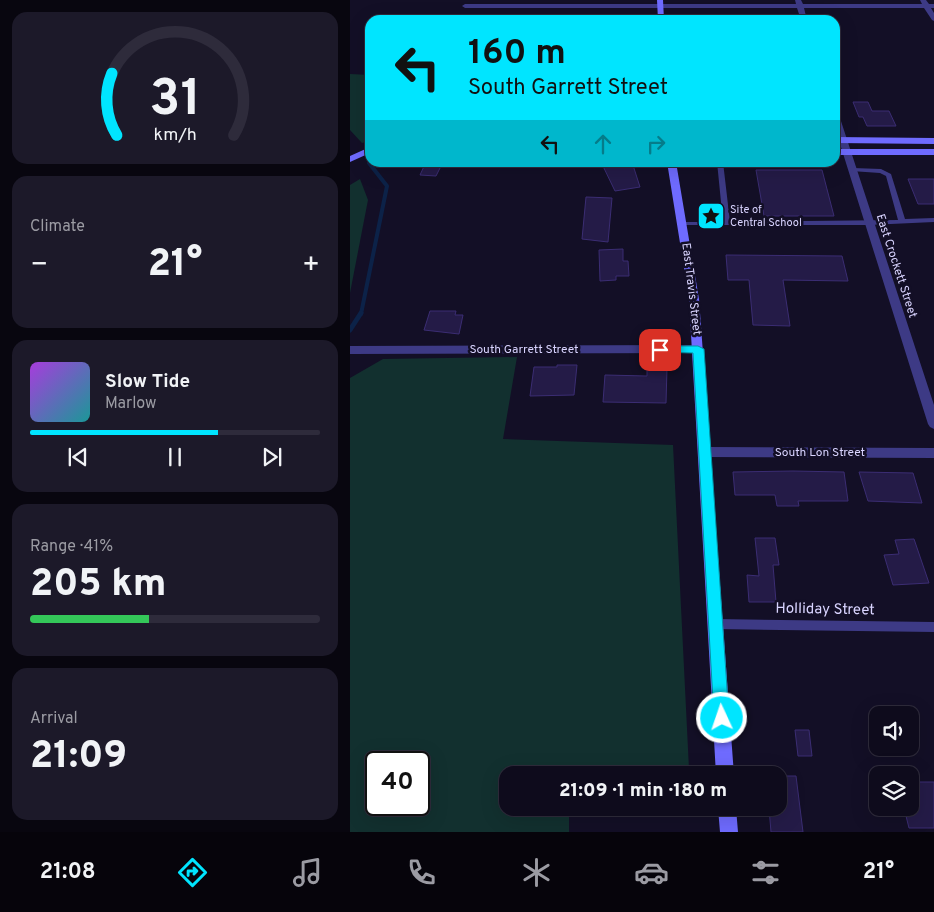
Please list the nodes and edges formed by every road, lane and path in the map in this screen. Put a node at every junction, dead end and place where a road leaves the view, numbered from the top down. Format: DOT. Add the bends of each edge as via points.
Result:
graph roads {
  1 [pos="661,3"];
  2 [pos="799,3"];
  3 [pos="928,4"];
  4 [pos="465,6"];
  5 [pos="803,15"];
  6 [pos="934,19"];
  7 [pos="840,140"];
  8 [pos="934,141"];
  9 [pos="840,142"];
  10 [pos="365,152"];
  11 [pos="840,152"];
  12 [pos="847,152"];
  13 [pos="934,152"];
  14 [pos="350,159"];
  15 [pos="672,167"];
  16 [pos="721,167"];
  17 [pos="853,170"];
  18 [pos="934,220"];
  19 [pos="902,221"];
  20 [pos="727,223"];
  21 [pos="869,223"];
  22 [pos="682,224"];
  23 [pos="698,349"];
  24 [pos="350,350"];
  25 [pos="934,424"];
  26 [pos="706,452"];
  27 [pos="934,453"];
  28 [pos="716,624"];
  29 [pos="934,627"];
  30 [pos="724,766"];
  31 [pos="728,816"];
  32 [pos="729,832"];
  1 -- 2 [label="street"];
  1 -- 4 [label="street"];
  2 -- 3 [label="street"];
  2 -- 5 [label="street"];
  3 -- 6 [label="street"];
  7 -- 8 [label="street"];
  9 -- 12 [label="street, East Crockett Street"];
  10 -- 14 [label="street"];
  11 -- 12 [label="street"];
  12 -- 13 [label="street"];
  12 -- 17 [label="street, East Crockett Street"];
  15 -- 22 [label="street, East Travis Street"];
  16 -- 20 [label="lane"];
  17 -- 19 [label="lane" via="881,170 888,175"];
  17 -- 21 [label="street, East Crockett Street"];
  18 -- 19 [label="lane"];
  19 -- 21 [label="lane"];
  20 -- 21 [label="lane"];
  20 -- 22 [label="lane"];
  21 -- 25 [label="street, East Crockett Street"];
  22 -- 23 [label="street, East Travis Street"];
  23 -- 24 [label="street, South Garrett Street"];
  23 -- 26 [label="street, East Travis Street"];
  26 -- 27 [label="street, South Lon Street"];
  26 -- 28 [label="street, East Travis Street"];
  28 -- 29 [label="lane, Holliday Street"];
  28 -- 30 [label="street, East Travis Street"];
  31 -- 32 [label="street"];
}
